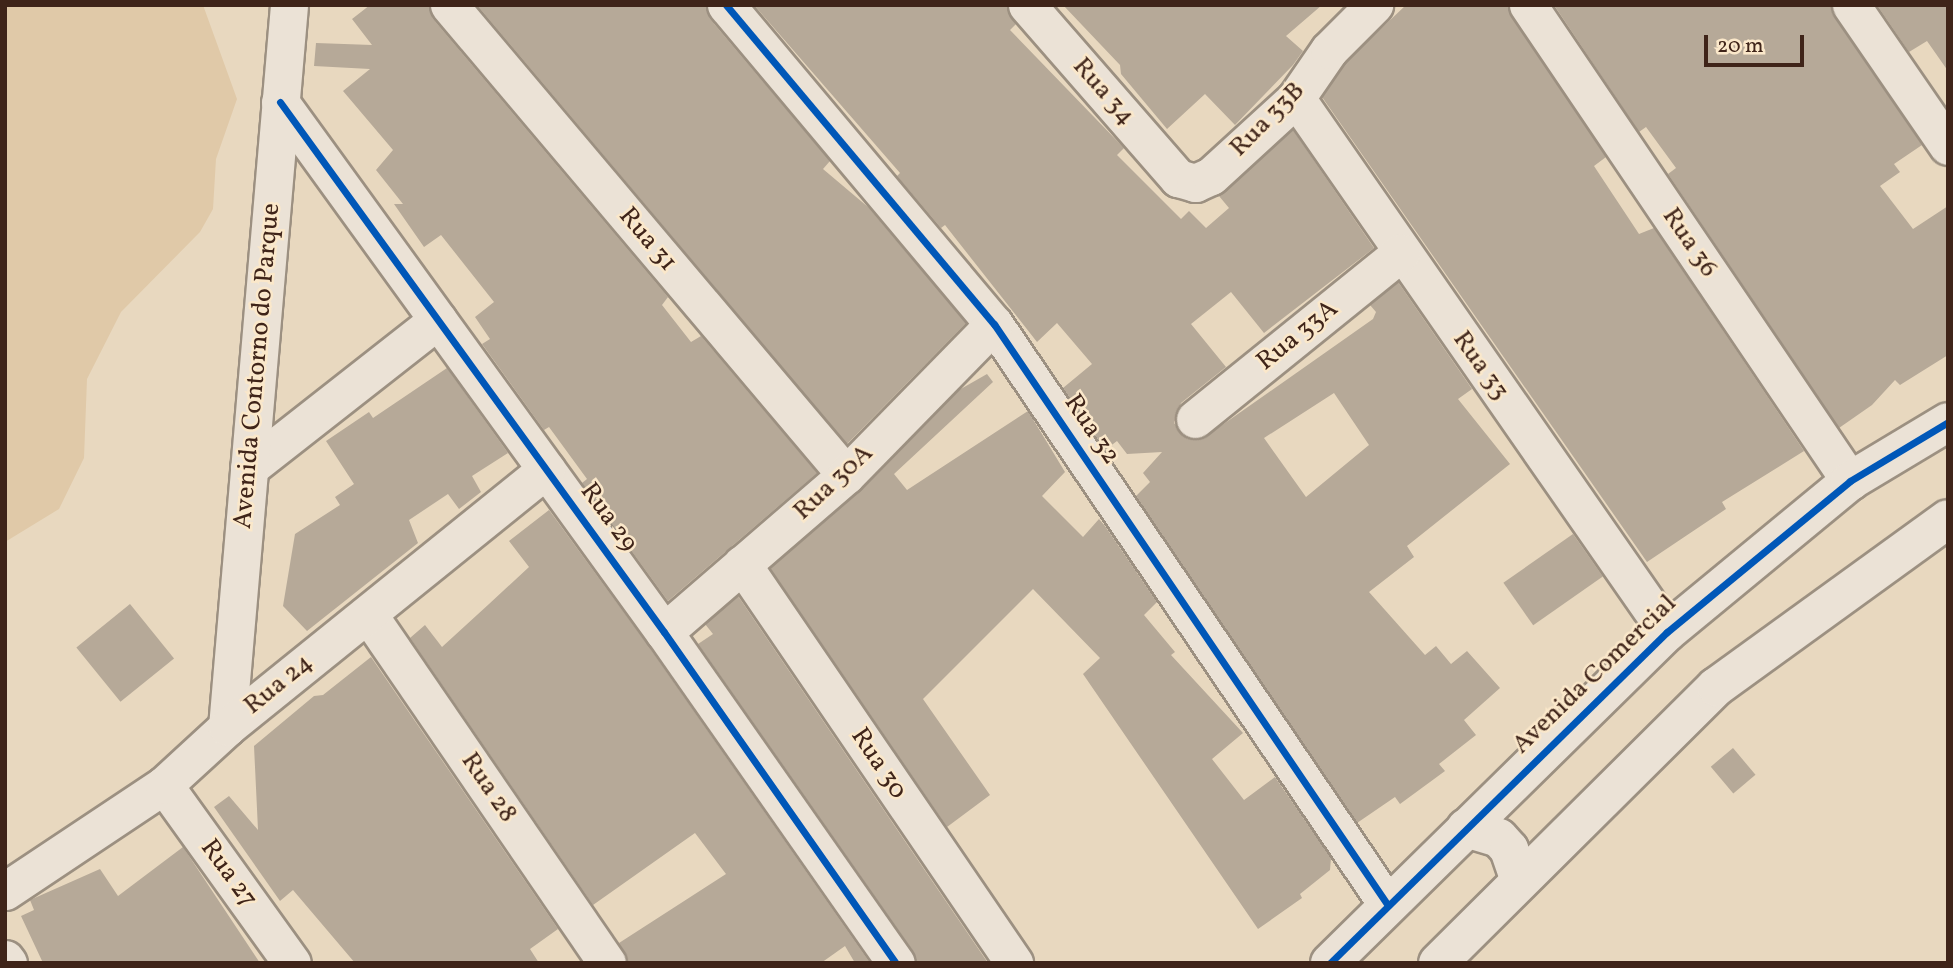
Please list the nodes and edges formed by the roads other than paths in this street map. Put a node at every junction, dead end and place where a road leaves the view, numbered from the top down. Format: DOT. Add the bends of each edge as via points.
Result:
graph roads {
  1 [pos="289,5"];
  2 [pos="449,5"];
  3 [pos="726,5"];
  4 [pos="1027,5"];
  5 [pos="1528,5"];
  6 [pos="1851,5"];
  7 [pos="1362,9"];
  8 [pos="1296,98"];
  9 [pos="280,102"];
  10 [pos="1948,146"];
  11 [pos="1178,178"];
  12 [pos="1401,253"];
  13 [pos="438,320"];
  14 [pos="994,324"];
  15 [pos="1195,419"];
  16 [pos="1948,422"];
  17 [pos="249,468"];
  18 [pos="547,470"];
  19 [pos="846,475"];
  20 [pos="1850,481"];
  21 [pos="1948,519"];
  22 [pos="742,564"];
  23 [pos="368,614"];
  24 [pos="664,632"];
  25 [pos="1667,632"];
  26 [pos="227,727"];
  27 [pos="164,785"];
  28 [pos="1466,828"];
  29 [pos="1519,878"];
  30 [pos="5,891"];
  31 [pos="1387,904"];
  32 [pos="292,963"];
  33 [pos="607,963"];
  34 [pos="896,963"];
  35 [pos="1014,963"];
  36 [pos="1330,963"];
  37 [pos="1438,963"];
  1 -- 9 [label="street, Avenida Contorno do Parque"];
  2 -- 19 [label="street, Rua 31"];
  3 -- 14 [label="street, Rua 32"];
  4 -- 11 [label="street, Rua 34"];
  5 -- 20 [label="street, Rua 36"];
  6 -- 10 [label="street"];
  7 -- 8 [label="street, Rua 33B"];
  8 -- 11 [label="street, Rua 33B" via="1211,176 1195,183"];
  8 -- 12 [label="street, Rua 33"];
  9 -- 13 [label="street, Rua 29"];
  9 -- 17 [label="street, Avenida Contorno do Parque"];
  12 -- 15 [label="street, Rua 33A"];
  12 -- 25 [label="street, Rua 33"];
  13 -- 17 [label="street"];
  13 -- 18 [label="street, Rua 29"];
  14 -- 19 [label="street, Rua 30A"];
  14 -- 31 [label="street, Rua 32"];
  16 -- 20 [label="street, Avenida Comercial"];
  17 -- 26 [label="street, Avenida Contorno do Parque"];
  18 -- 23 [label="street, Rua 24"];
  18 -- 24 [label="street, Rua 29"];
  19 -- 22 [label="street, Rua 30A"];
  20 -- 25 [label="street, Avenida Comercial"];
  21 -- 29 [label="street" via="1716,687"];
  22 -- 24 [label="street, Rua 30A"];
  22 -- 35 [label="street, Rua 30"];
  23 -- 26 [label="street, Rua 24"];
  23 -- 33 [label="street, Rua 28"];
  24 -- 34 [label="street, Rua 29"];
  25 -- 28 [label="street, Avenida Comercial"];
  26 -- 27 [label="street, Rua 24"];
  27 -- 30 [label="street, Rua 24"];
  27 -- 32 [label="street, Rua 27"];
  28 -- 29 [label="street" via="1499,838 1509,849"];
  28 -- 31 [label="street, Avenida Comercial"];
  29 -- 37 [label="street"];
  31 -- 36 [label="street, Avenida Comercial"];
}
